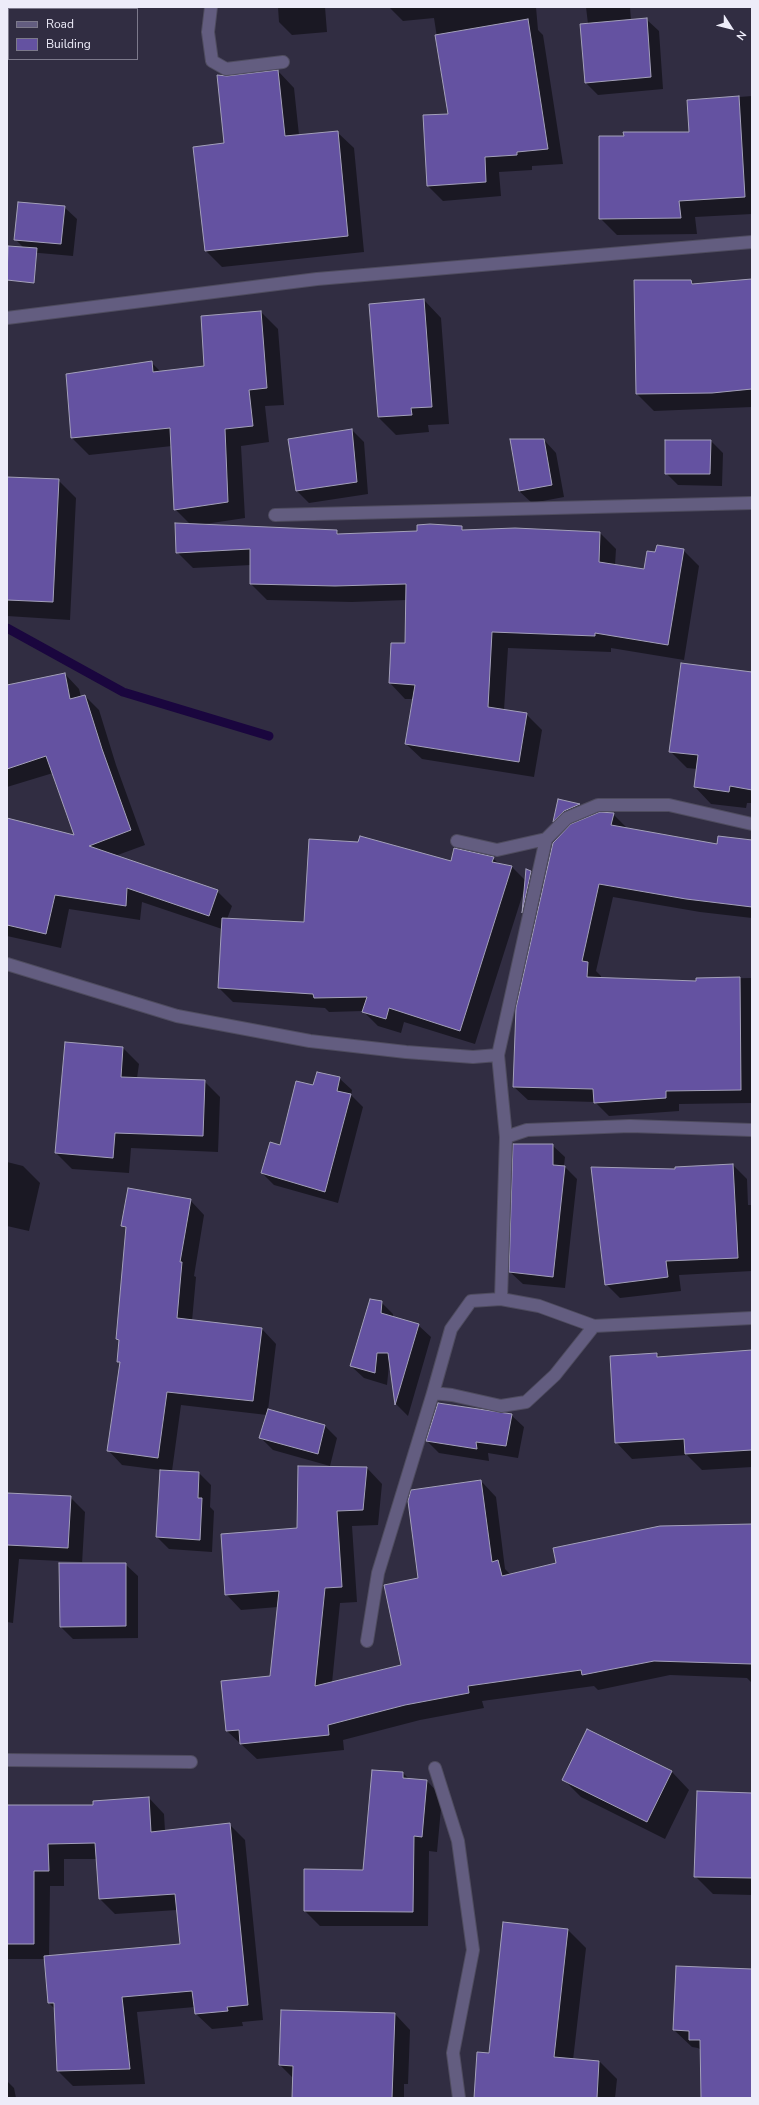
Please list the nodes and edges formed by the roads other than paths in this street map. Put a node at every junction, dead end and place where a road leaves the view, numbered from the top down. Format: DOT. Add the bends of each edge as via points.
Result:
graph roads {
  1 [pos="211,7"];
  2 [pos="283,62"];
  3 [pos="752,242"];
  4 [pos="7,318"];
  5 [pos="752,503"];
  6 [pos="275,515"];
  7 [pos="752,824"];
  8 [pos="546,839"];
  9 [pos="457,841"];
  10 [pos="7,964"];
  11 [pos="498,1055"];
  12 [pos="752,1130"];
  13 [pos="506,1137"];
  14 [pos="501,1299"];
  15 [pos="752,1318"];
  16 [pos="594,1326"];
  17 [pos="433,1393"];
  18 [pos="367,1641"];
  19 [pos="7,1760"];
  20 [pos="191,1762"];
  21 [pos="435,1768"];
  22 [pos="459,2098"];
  1 -- 2 [label="street" via="208,32 212,62 226,69"];
  3 -- 4 [label="street" via="317,279"];
  5 -- 6 [label="street"];
  7 -- 8 [label="street" via="669,805 598,805 567,818"];
  8 -- 9 [label="street" via="497,850"];
  8 -- 11 [label="street"];
  10 -- 11 [label="street" via="177,1016 310,1041 414,1053 473,1057"];
  11 -- 13 [label="street"];
  12 -- 13 [label="street" via="630,1126 527,1130"];
  13 -- 14 [label="street"];
  14 -- 16 [label="street" via="539,1306"];
  14 -- 17 [label="street" via="471,1301 463,1312 451,1329"];
  15 -- 16 [label="street"];
  16 -- 17 [label="street" via="554,1375 526,1402 501,1406"];
  17 -- 18 [label="street" via="378,1573"];
  19 -- 20 [label="street"];
  21 -- 22 [label="street" via="458,1841 473,1950 453,2053"];
}
